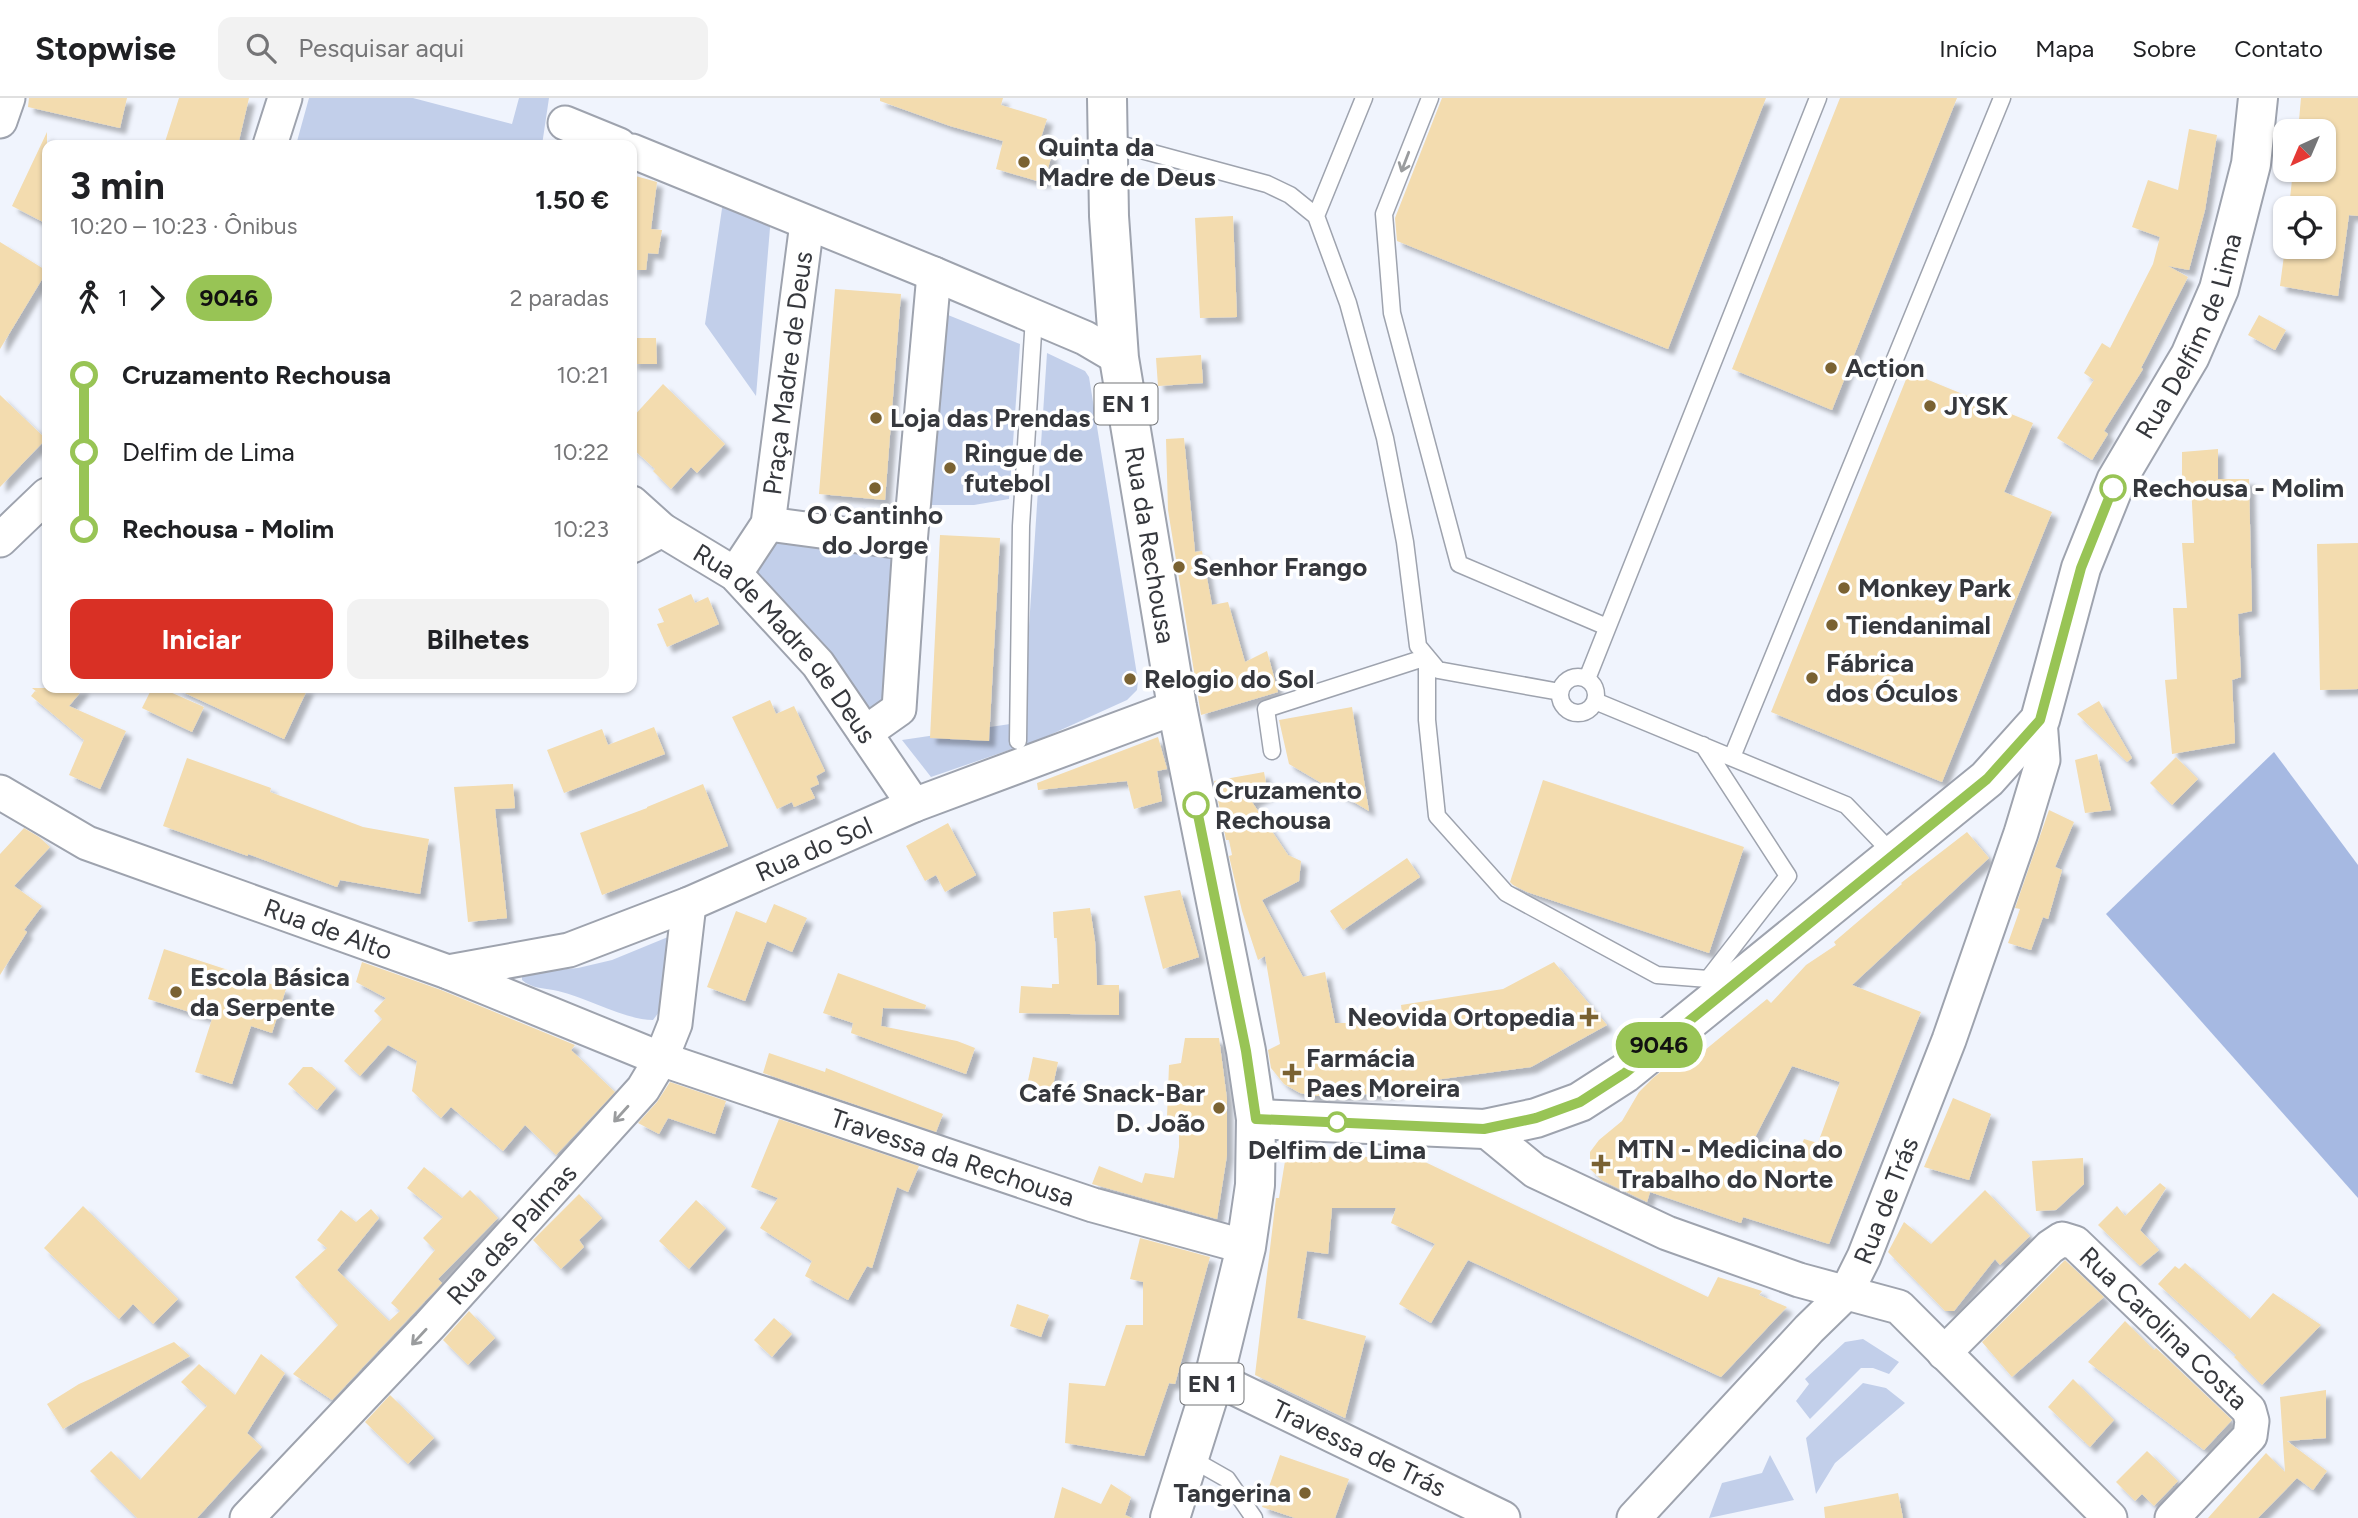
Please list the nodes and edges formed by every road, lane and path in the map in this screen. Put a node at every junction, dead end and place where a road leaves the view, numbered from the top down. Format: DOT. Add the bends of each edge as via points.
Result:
graph roads {
  1 [pos="8,98"];
  2 [pos="285,98"];
  3 [pos="1107,98"];
  4 [pos="1364,98"];
  5 [pos="1430,98"];
  6 [pos="1818,98"];
  7 [pos="2002,98"];
  8 [pos="2258,98"];
  9 [pos="0,121"];
  10 [pos="565,122"];
  11 [pos="272,140"];
  12 [pos="607,140"];
  13 [pos="1108,141"];
  14 [pos="637,152"];
  15 [pos="1315,216"];
  16 [pos="807,223"];
  17 [pos="934,274"];
  18 [pos="1034,317"];
  19 [pos="1119,358"];
  20 [pos="42,500"];
  21 [pos="637,508"];
  22 [pos="768,524"];
  23 [pos="662,530"];
  24 [pos="0,540"];
  25 [pos="637,543"];
  26 [pos="910,543"];
  27 [pos="736,574"];
  28 [pos="1607,627"];
  29 [pos="1427,656"];
  30 [pos="1587,679"];
  31 [pos="1560,692"];
  32 [pos="1595,701"];
  33 [pos="1177,707"];
  34 [pos="2040,720"];
  35 [pos="865,733"];
  36 [pos="1018,741"];
  37 [pos="1703,745"];
  38 [pos="1272,751"];
  39 [pos="1732,757"];
  40 [pos="1987,779"];
  41 [pos="0,792"];
  42 [pos="914,805"];
  43 [pos="2025,816"];
  44 [pos="1894,855"];
  45 [pos="689,904"];
  46 [pos="448,972"];
  47 [pos="661,1059"];
  48 [pos="1256,1119"];
  49 [pos="1484,1129"];
  50 [pos="1246,1247"];
  51 [pos="1846,1293"];
  52 [pos="1944,1353"];
  53 [pos="1214,1378"];
  54 [pos="1190,1458"];
  55 [pos="247,1518"];
  56 [pos="1170,1518"];
  57 [pos="1254,1518"];
  58 [pos="1503,1518"];
  59 [pos="1634,1518"];
  60 [pos="2110,1518"];
  61 [pos="2172,1518"];
  1 -- 9 [label="street"];
  2 -- 11 [label="street"];
  3 -- 13 [label="main road, Rua da Rechousa / EN 1"];
  4 -- 15 [label="lane"];
  5 -- 28 [label="lane, one-way" via="1384,214 1392,313 1459,564"];
  6 -- 28 [label="lane"];
  7 -- 39 [label="lane"];
  8 -- 34 [label="main road, Rua Delfim de Lima" via="2252,164 2219,289 2190,356 2116,481 2081,568"];
  10 -- 12 [label="street"];
  13 -- 15 [label="lane" via="1267,184 1290,195"];
  13 -- 19 [label="main road, Rua da Rechousa / EN 1"];
  14 -- 16 [label="street, Praça Madre de Deus"];
  15 -- 29 [label="lane" via="1348,303 1385,438 1418,646"];
  16 -- 17 [label="street, Praça Madre de Deus"];
  16 -- 22 [label="street, Praça Madre de Deus"];
  17 -- 18 [label="street, Praça Madre de Deus"];
  17 -- 26 [label="street"];
  18 -- 19 [label="street, Praça Madre de Deus"];
  18 -- 36 [label="lane" via="1021,526"];
  19 -- 33 [label="main road, Rua da Rechousa / EN 1"];
  20 -- 24 [label="street"];
  21 -- 23 [label="street, Rua de Madre de Deus"];
  22 -- 26 [label="street, Praça Madre de Deus"];
  22 -- 27 [label="street, Praça Madre de Deus"];
  23 -- 25 [label="street"];
  23 -- 27 [label="street, Rua de Madre de Deus"];
  26 -- 35 [label="street" via="899,709"];
  27 -- 35 [label="street, Rua de Madre de Deus" via="818,664"];
  28 -- 30 [label="lane"];
  29 -- 31 [label="lane" via="1438,670"];
  29 -- 37 [label="lane" via="1427,720 1437,816 1506,892 1657,975 1708,979 1788,876"];
  29 -- 38 [label="lane" via="1266,709"];
  30 -- 31 [label="lane" via="1569,679"];
  30 -- 32 [label="lane" via="1595,689"];
  31 -- 32 [label="lane" via="1562,706 1572,713 1588,710"];
  32 -- 37 [label="lane"];
  33 -- 42 [label="street, Rua do Sol"];
  33 -- 48 [label="main road, Rua da Rechousa / EN 1"];
  34 -- 40 [label="main road, Rua Delfim de Lima"];
  34 -- 43 [label="street, Rua de Trás" via="2043,760"];
  35 -- 42 [label="street, Rua de Madre de Deus"];
  37 -- 39 [label="lane"];
  39 -- 44 [label="lane" via="1846,805"];
  40 -- 43 [label="street" via="2009,793"];
  40 -- 44 [label="main road, Rua Delfim de Lima"];
  41 -- 46 [label="street, Rua de Alto" via="87,843"];
  42 -- 45 [label="street, Rua do Sol"];
  43 -- 51 [label="street, Rua de Trás" via="1949,1040"];
  44 -- 49 [label="main road, Rua Delfim de Lima" via="1625,1073 1580,1102"];
  45 -- 46 [label="street, Rua do Sol" via="569,950"];
  45 -- 47 [label="street, Rua das Palmas" via="675,1024"];
  46 -- 47 [label="street, Rua de Alto"];
  47 -- 50 [label="street, Travessa da Rechousa" via="1093,1205"];
  47 -- 55 [label="street, Rua das Palmas, one-way" via="643,1089 429,1326"];
  48 -- 49 [label="main road, Rua Delfim de Lima"];
  48 -- 50 [label="main road, Rua da Rechousa / EN 1" via="1255,1185"];
  49 -- 51 [label="street" via="1535,1171 1667,1233"];
  50 -- 53 [label="main road, Rua da Rechousa / EN 1"];
  51 -- 52 [label="street" via="1899,1307"];
  51 -- 59 [label="street, Rua de Trás"];
  52 -- 60 [label="street"];
  52 -- 61 [label="street, Rua Carolina Costa" via="2050,1247 2062,1239 2075,1243 2249,1410 2250,1436"];
  53 -- 54 [label="main road, Rua da Rechousa / EN 1"];
  53 -- 58 [label="street, Travessa de Trás"];
  54 -- 56 [label="main road, Rua da Rechousa / EN 1"];
  54 -- 57 [label="lane" via="1227,1479"];
}
